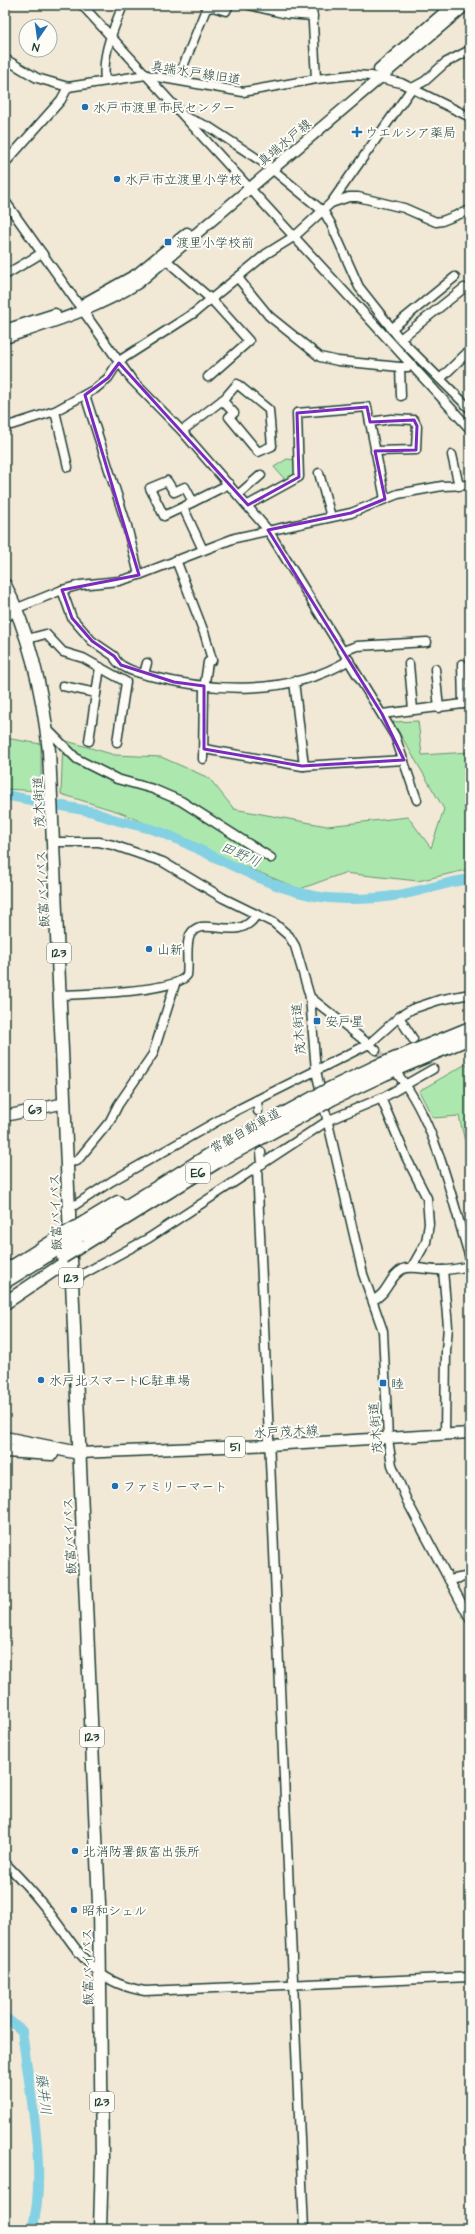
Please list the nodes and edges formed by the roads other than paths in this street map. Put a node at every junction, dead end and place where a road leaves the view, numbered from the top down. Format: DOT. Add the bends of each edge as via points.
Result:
graph roads {
  1 [pos="82,5"];
  2 [pos="123,5"];
  3 [pos="228,5"];
  4 [pos="250,5"];
  5 [pos="312,5"];
  6 [pos="453,5"];
  7 [pos="466,5"];
  8 [pos="262,7"];
  9 [pos="313,16"];
  10 [pos="110,35"];
  11 [pos="470,50"];
  12 [pos="5,59"];
  13 [pos="146,75"];
  14 [pos="376,77"];
  15 [pos="178,79"];
  16 [pos="316,79"];
  17 [pos="105,81"];
  18 [pos="68,87"];
  19 [pos="412,88"];
  20 [pos="185,117"];
  21 [pos="470,117"];
  22 [pos="5,163"];
  23 [pos="269,167"];
  24 [pos="248,186"];
  25 [pos="5,201"];
  26 [pos="331,203"];
  27 [pos="470,211"];
  28 [pos="324,212"];
  29 [pos="295,236"];
  30 [pos="42,253"];
  31 [pos="166,260"];
  32 [pos="5,275"];
  33 [pos="455,277"];
  34 [pos="238,278"];
  35 [pos="464,288"];
  36 [pos="212,300"];
  37 [pos="81,308"];
  38 [pos="391,329"];
  39 [pos="5,330"];
  40 [pos="5,338"];
  41 [pos="400,339"];
  42 [pos="470,350"];
  43 [pos="119,363"];
  44 [pos="412,365"];
  45 [pos="400,367"];
  46 [pos="208,377"];
  47 [pos="440,379"];
  48 [pos="86,395"];
  49 [pos="401,396"];
  50 [pos="222,400"];
  51 [pos="470,409"];
  52 [pos="55,411"];
  53 [pos="370,422"];
  54 [pos="5,427"];
  55 [pos="470,429"];
  56 [pos="182,431"];
  57 [pos="375,451"];
  58 [pos="452,456"];
  59 [pos="68,467"];
  60 [pos="319,473"];
  61 [pos="260,475"];
  62 [pos="229,484"];
  63 [pos="470,485"];
  64 [pos="459,486"];
  65 [pos="238,495"];
  66 [pos="384,499"];
  67 [pos="192,502"];
  68 [pos="248,505"];
  69 [pos="183,507"];
  70 [pos="331,517"];
  71 [pos="268,530"];
  72 [pos="204,550"];
  73 [pos="176,560"];
  74 [pos="139,575"];
  75 [pos="5,585"];
  76 [pos="62,590"];
  77 [pos="15,609"];
  78 [pos="5,619"];
  79 [pos="27,638"];
  80 [pos="427,642"];
  81 [pos="343,651"];
  82 [pos="349,660"];
  83 [pos="147,663"];
  84 [pos="409,664"];
  85 [pos="462,664"];
  86 [pos="100,667"];
  87 [pos="435,669"];
  88 [pos="144,674"];
  89 [pos="294,681"];
  90 [pos="64,686"];
  91 [pos="205,686"];
  92 [pos="96,693"];
  93 [pos="466,703"];
  94 [pos="439,708"];
  95 [pos="414,710"];
  96 [pos="382,714"];
  97 [pos="47,729"];
  98 [pos="89,741"];
  99 [pos="117,742"];
  100 [pos="204,749"];
  101 [pos="202,759"];
  102 [pos="404,760"];
  103 [pos="304,766"];
  104 [pos="417,800"];
  105 [pos="53,842"];
  106 [pos="271,858"];
  107 [pos="256,915"];
  108 [pos="175,984"];
  109 [pos="470,994"];
  110 [pos="61,995"];
  111 [pos="310,997"];
  112 [pos="399,1017"];
  113 [pos="470,1028"];
  114 [pos="470,1038"];
  115 [pos="413,1039"];
  116 [pos="369,1044"];
  117 [pos="376,1050"];
  118 [pos="434,1069"];
  119 [pos="316,1071"];
  120 [pos="399,1076"];
  121 [pos="406,1086"];
  122 [pos="330,1094"];
  123 [pos="381,1098"];
  124 [pos="257,1100"];
  125 [pos="65,1103"];
  126 [pos="317,1104"];
  127 [pos="258,1111"];
  128 [pos="5,1116"];
  129 [pos="329,1120"];
  130 [pos="261,1152"];
  131 [pos="67,1162"];
  132 [pos="260,1165"];
  133 [pos="69,1209"];
  134 [pos="80,1240"];
  135 [pos="63,1251"];
  136 [pos="470,1258"];
  137 [pos="470,1266"];
  138 [pos="412,1267"];
  139 [pos="443,1270"];
  140 [pos="5,1271"];
  141 [pos="72,1280"];
  142 [pos="5,1282"];
  143 [pos="5,1294"];
  144 [pos="373,1300"];
  145 [pos="5,1303"];
  146 [pos="77,1415"];
  147 [pos="470,1433"];
  148 [pos="445,1435"];
  149 [pos="5,1438"];
  150 [pos="388,1439"];
  151 [pos="36,1444"];
  152 [pos="270,1445"];
  153 [pos="5,1451"];
  154 [pos="79,1453"];
  155 [pos="470,1576"];
  156 [pos="449,1580"];
  157 [pos="470,1619"];
  158 [pos="5,1863"];
  159 [pos="101,1976"];
  160 [pos="470,1977"];
  161 [pos="293,1984"];
  162 [pos="100,2229"];
  163 [pos="304,2229"];
  1 -- 10 [label="street"];
  2 -- 10 [label="street"];
  3 -- 15 [label="street" via="226,10 214,7 206,9"];
  4 -- 8 [label="street"];
  5 -- 9 [label="street"];
  6 -- 14 [label="main road, 真端水戸線"];
  7 -- 14 [label="main road, 真端水戸線"];
  8 -- 9 [label="street"];
  9 -- 16 [label="street"];
  10 -- 13 [label="street"];
  10 -- 17 [label="street" via="104,62"];
  11 -- 19 [label="street" via="445,63 425,81"];
  12 -- 18 [label="street" via="36,78"];
  13 -- 15 [label="street, 真端水戸線旧道"];
  13 -- 17 [label="street, 真端水戸線旧道"];
  13 -- 20 [label="street"];
  14 -- 16 [label="street, 真端水戸線旧道" via="351,75"];
  14 -- 19 [label="street, 真端水戸線旧道"];
  14 -- 23 [label="main road, 真端水戸線"];
  15 -- 16 [label="street, 真端水戸線旧道" via="243,92"];
  17 -- 18 [label="street, 真端水戸線旧道"];
  18 -- 22 [label="street" via="61,100"];
  19 -- 21 [label="street, 真端水戸線旧道"];
  19 -- 26 [label="street"];
  20 -- 23 [label="street" via="210,127"];
  20 -- 24 [label="street"];
  23 -- 24 [label="main road, 真端水戸線"];
  23 -- 28 [label="street"];
  24 -- 29 [label="street"];
  24 -- 31 [label="main road, 真端水戸線"];
  24 -- 37 [label="main road, 真端水戸線" via="137,274"];
  25 -- 30 [label="street"];
  26 -- 27 [label="street" via="358,197 404,208 436,222"];
  26 -- 28 [label="street"];
  28 -- 29 [label="street"];
  28 -- 38 [label="street" via="359,287"];
  29 -- 34 [label="street" via="266,254"];
  29 -- 44 [label="street"];
  30 -- 32 [label="street"];
  30 -- 37 [label="street"];
  31 -- 36 [label="street"];
  31 -- 37 [label="main road, 真端水戸線" via="125,291"];
  33 -- 38 [label="street"];
  34 -- 36 [label="street"];
  34 -- 45 [label="street" via="269,316 320,357"];
  35 -- 41 [label="street"];
  36 -- 43 [label="street"];
  36 -- 46 [label="street" via="248,341"];
  37 -- 39 [label="main road, 真端水戸線"];
  37 -- 40 [label="main road, 真端水戸線"];
  37 -- 43 [label="street"];
  38 -- 41 [label="street"];
  41 -- 47 [label="street"];
  42 -- 47 [label="street"];
  43 -- 48 [label="street" via="108,378"];
  43 -- 56 [label="street" via="132,380"];
  44 -- 45 [label="street"];
  44 -- 55 [label="street"];
  45 -- 49 [label="street"];
  47 -- 51 [label="street"];
  48 -- 52 [label="street"];
  48 -- 74 [label="street" via="127,526"];
  50 -- 50 [label="street" via="236,384 269,410 272,446 258,452 229,416 234,413"];
  50 -- 56 [label="street"];
  52 -- 54 [label="street"];
  52 -- 59 [label="street"];
  53 -- 57 [label="street"];
  53 -- 57 [label="street" via="391,419 414,420 417,426 416,450"];
  53 -- 68 [label="street" via="367,407 297,413 299,477"];
  56 -- 62 [label="street"];
  57 -- 66 [label="street"];
  58 -- 64 [label="street"];
  60 -- 70 [label="street"];
  61 -- 65 [label="street"];
  62 -- 65 [label="street"];
  62 -- 67 [label="street"];
  63 -- 64 [label="street"];
  64 -- 66 [label="street" via="430,488"];
  65 -- 68 [label="street"];
  66 -- 70 [label="street" via="351,513"];
  67 -- 69 [label="street"];
  67 -- 69 [label="street" via="185,487 174,492 167,481 150,488 164,516"];
  68 -- 71 [label="street"];
  69 -- 72 [label="street"];
  70 -- 71 [label="street"];
  71 -- 72 [label="street"];
  71 -- 81 [label="street"];
  72 -- 73 [label="street"];
  73 -- 74 [label="street"];
  73 -- 91 [label="street" via="212,660 208,662"];
  74 -- 76 [label="street" via="119,581 92,583"];
  75 -- 77 [label="highway, 茂木街道 / 123"];
  76 -- 77 [label="street"];
  76 -- 88 [label="street" via="72,618 92,641 114,656 115,661 121,665"];
  77 -- 78 [label="street"];
  77 -- 79 [label="highway, 茂木街道 / 123"];
  79 -- 86 [label="street" via="46,634 63,652"];
  79 -- 97 [label="highway, 茂木街道 / 123" via="37,674"];
  80 -- 81 [label="street" via="356,646"];
  81 -- 82 [label="street"];
  82 -- 89 [label="street" via="321,674"];
  82 -- 96 [label="street"];
  83 -- 88 [label="street"];
  84 -- 95 [label="street"];
  85 -- 93 [label="street"];
  86 -- 92 [label="street"];
  86 -- 99 [label="street" via="126,682"];
  87 -- 94 [label="street"];
  88 -- 91 [label="street" via="174,682"];
  89 -- 91 [label="street" via="251,688"];
  89 -- 103 [label="street"];
  90 -- 92 [label="street"];
  91 -- 100 [label="street"];
  92 -- 98 [label="street"];
  93 -- 94 [label="street"];
  94 -- 95 [label="street"];
  95 -- 96 [label="street"];
  96 -- 102 [label="street" via="395,736"];
  97 -- 105 [label="highway, 茂木街道 / 123"];
  97 -- 106 [label="street" via="77,759 117,779 153,789 181,801"];
  100 -- 101 [label="street"];
  100 -- 103 [label="street"];
  102 -- 103 [label="street"];
  102 -- 104 [label="street"];
  105 -- 107 [label="street, 茂木街道" via="113,844 150,857 176,868 223,898"];
  105 -- 110 [label="highway, 飯富バイパス / 123"];
  107 -- 108 [label="street" via="252,922 240,929 202,927 194,930 189,939 187,975"];
  107 -- 111 [label="street, 茂木街道" via="274,924 289,936 301,960"];
  108 -- 110 [label="street" via="104,993"];
  108 -- 131 [label="street" via="153,1054 110,1121 77,1161"];
  109 -- 112 [label="street" via="422,1004"];
  110 -- 125 [label="highway, 飯富バイパス / 123"];
  111 -- 116 [label="street"];
  111 -- 119 [label="street, 茂木街道"];
  112 -- 115 [label="street"];
  112 -- 116 [label="street"];
  113 -- 122 [label="highway" via="377,1066"];
  114 -- 122 [label="highway"];
  116 -- 117 [label="street"];
  116 -- 119 [label="street"];
  118 -- 121 [label="street"];
  119 -- 124 [label="street"];
  119 -- 129 [label="street, 茂木街道"];
  120 -- 121 [label="street"];
  121 -- 123 [label="street"];
  121 -- 136 [label="street" via="432,1133"];
  122 -- 126 [label="highway, bridge"];
  123 -- 129 [label="street"];
  123 -- 138 [label="street" via="427,1198 429,1224 426,1242"];
  124 -- 127 [label="street"];
  124 -- 133 [label="street" via="118,1177"];
  125 -- 128 [label="main road, 63"];
  125 -- 131 [label="highway, 飯富バイパス / 123"];
  126 -- 134 [label="highway"];
  126 -- 134 [label="highway" via="298,1106 251,1125"];
  129 -- 132 [label="street"];
  129 -- 144 [label="street, 茂木街道" via="364,1274"];
  130 -- 132 [label="street"];
  131 -- 133 [label="highway, 飯富バイパス / 123"];
  132 -- 141 [label="street" via="149,1238"];
  132 -- 152 [label="street"];
  133 -- 141 [label="highway, 飯富バイパス / 123"];
  134 -- 135 [label="highway, bridge"];
  134 -- 135 [label="highway"];
  135 -- 140 [label="highway"];
  135 -- 142 [label="highway"];
  135 -- 143 [label="highway"];
  135 -- 145 [label="highway"];
  137 -- 139 [label="street"];
  138 -- 139 [label="street"];
  138 -- 144 [label="street" via="398,1272 381,1297"];
  139 -- 148 [label="street" via="448,1326"];
  141 -- 146 [label="highway, 飯富バイパス / 123"];
  144 -- 150 [label="street, 茂木街道" via="383,1331"];
  146 -- 151 [label="highway" via="72,1435 66,1441"];
  146 -- 154 [label="highway, 飯富バイパス / 123"];
  147 -- 148 [label="main road, 水戸茂木線 / 51"];
  148 -- 150 [label="main road, 水戸茂木線 / 51"];
  149 -- 151 [label="highway"];
  150 -- 152 [label="main road, 水戸茂木線 / 51"];
  150 -- 156 [label="street, 茂木街道" via="392,1465 399,1485"];
  151 -- 154 [label="highway"];
  152 -- 154 [label="main road, 水戸茂木線 / 51"];
  152 -- 161 [label="street"];
  153 -- 154 [label="highway" via="69,1456"];
  154 -- 159 [label="highway, 飯富バイパス / 123"];
  155 -- 156 [label="street"];
  156 -- 157 [label="street, 茂木街道"];
  158 -- 159 [label="street" via="44,1906 82,1957"];
  159 -- 161 [label="street" via="114,1984 145,1991"];
  159 -- 162 [label="highway, 飯富バイパス / 123"];
  160 -- 161 [label="street"];
  161 -- 163 [label="street"];
}
